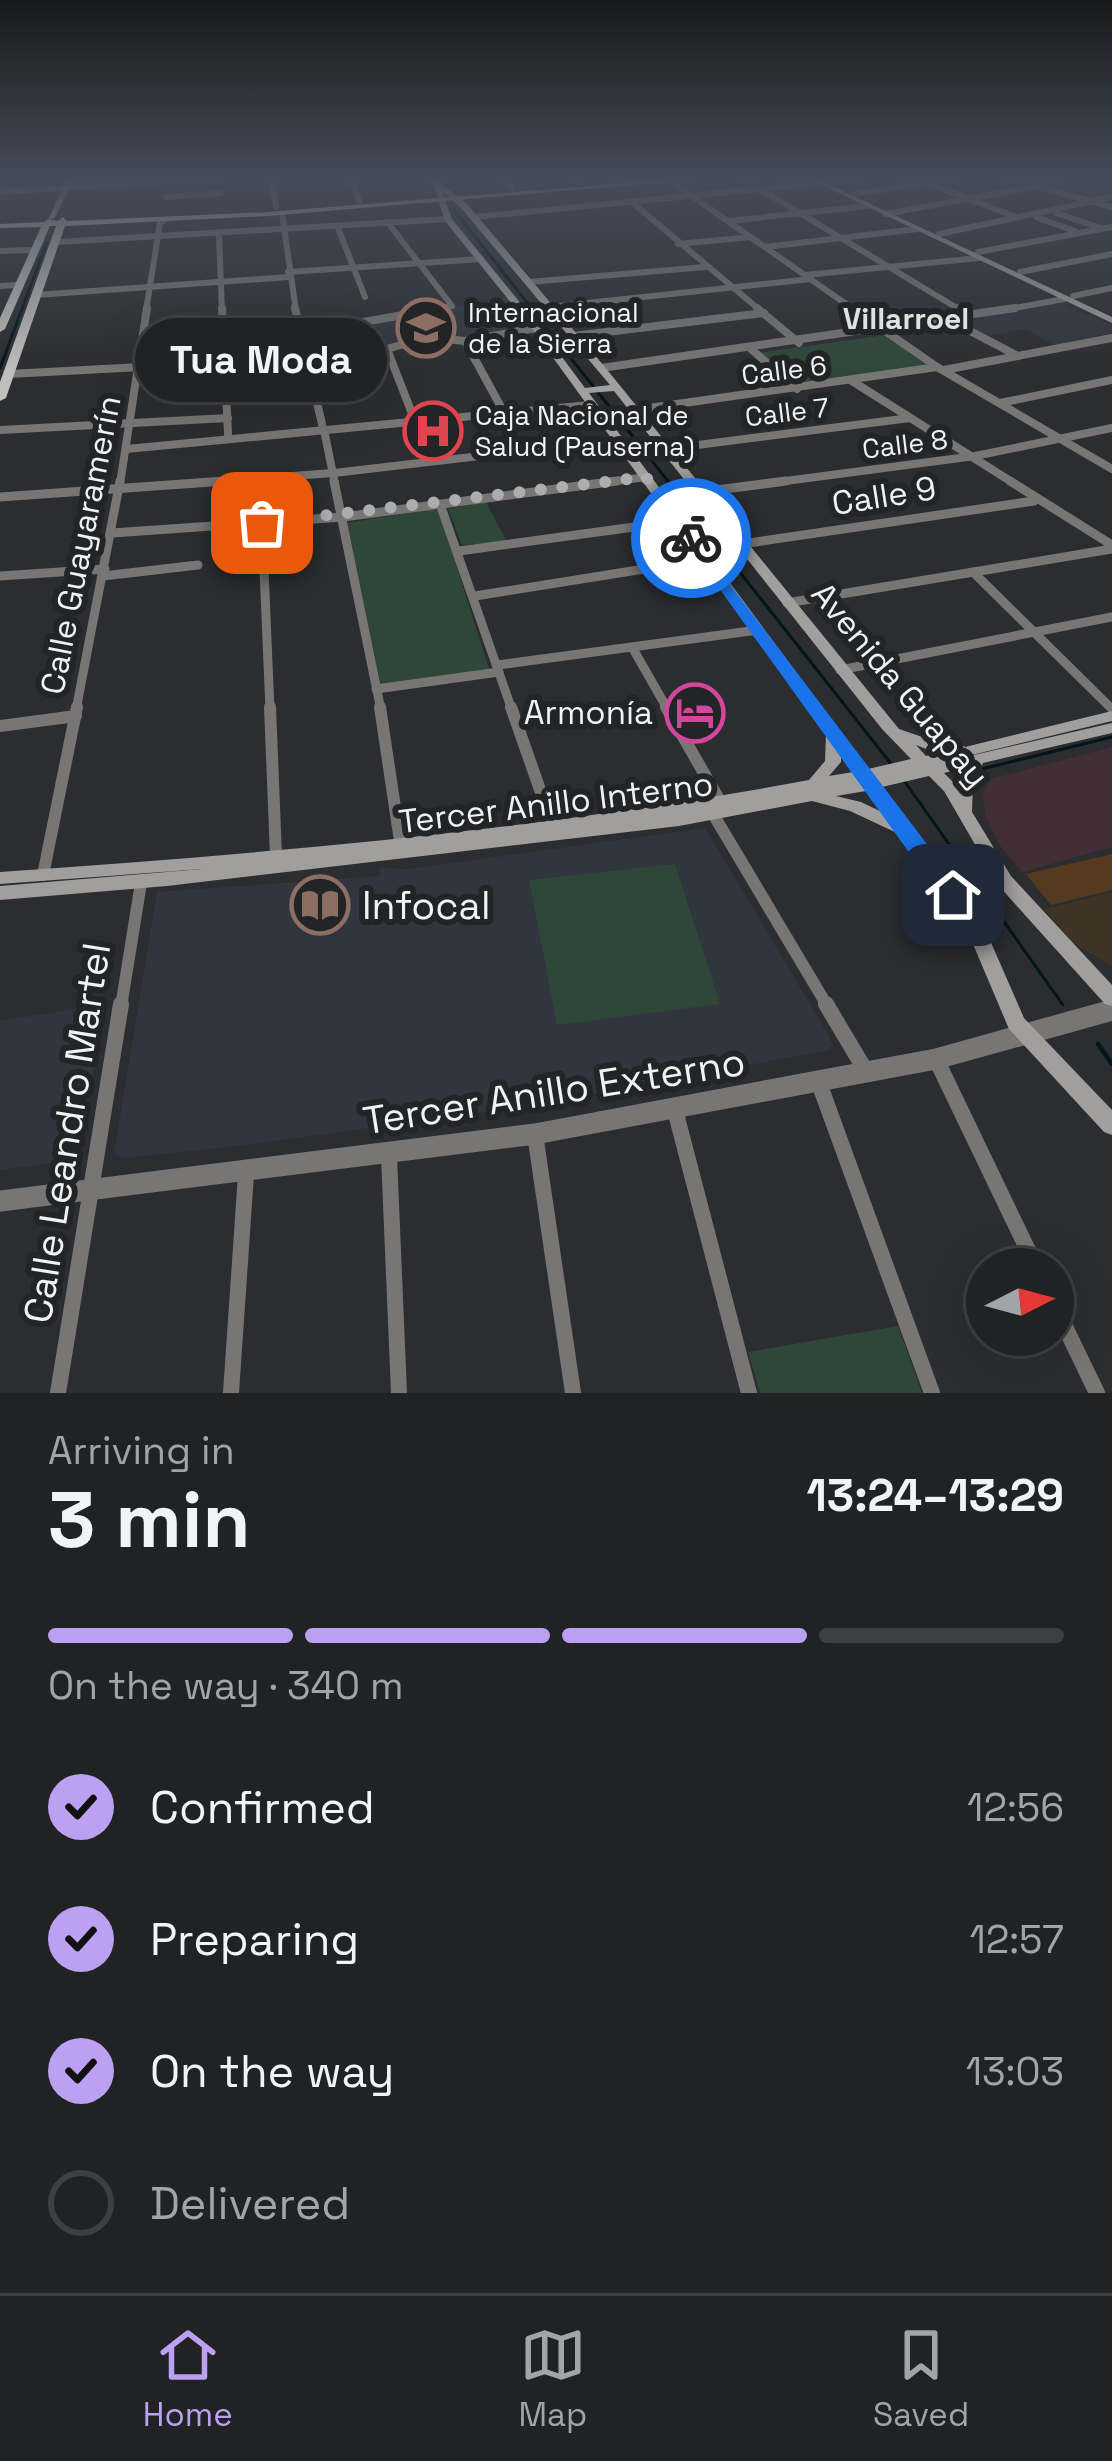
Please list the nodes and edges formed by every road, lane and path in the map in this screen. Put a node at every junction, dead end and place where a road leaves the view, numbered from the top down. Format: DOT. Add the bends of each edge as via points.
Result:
graph roads {
  1 [pos="44,242"];
  2 [pos="49,242"];
  3 [pos="158,242"];
  4 [pos="220,242"];
  5 [pos="283,242"];
  6 [pos="343,242"];
  7 [pos="402,242"];
  8 [pos="467,242"];
  9 [pos="491,242"];
  10 [pos="699,242"];
  11 [pos="758,242"];
  12 [pos="812,242"];
  13 [pos="846,242"];
  14 [pos="948,242"];
  15 [pos="954,242"];
  16 [pos="1039,242"];
  17 [pos="678,244"];
  18 [pos="765,247"];
  19 [pos="979,255"];
  20 [pos="1112,258"];
  21 [pos="481,259"];
  22 [pos="417,263"];
  23 [pos="706,267"];
  24 [pos="889,267"];
  25 [pos="352,268"];
  26 [pos="1020,272"];
  27 [pos="288,274"];
  28 [pos="808,277"];
  29 [pos="223,282"];
  30 [pos="529,282"];
  31 [pos="17,285"];
  32 [pos="0,286"];
  33 [pos="151,287"];
  34 [pos="1112,287"];
  35 [pos="732,289"];
  36 [pos="37,295"];
  37 [pos="365,297"];
  38 [pos="1068,298"];
  39 [pos="550,307"];
  40 [pos="764,313"];
  41 [pos="969,315"];
  42 [pos="1112,317"];
  43 [pos="947,319"];
  44 [pos="1,325"];
  45 [pos="536,328"];
  46 [pos="884,331"];
  47 [pos="573,336"];
  48 [pos="1112,338"];
  49 [pos="465,341"];
  50 [pos="304,342"];
  51 [pos="799,343"];
  52 [pos="387,349"];
  53 [pos="224,350"];
  54 [pos="751,350"];
  55 [pos="1018,356"];
  56 [pos="141,365"];
  57 [pos="601,368"];
  58 [pos="940,369"];
  59 [pos="9,374"];
  60 [pos="1112,380"];
  61 [pos="852,381"];
  62 [pos="612,388"];
  63 [pos="797,389"];
  64 [pos="587,396"];
  65 [pos="0,398"];
  66 [pos="1000,403"];
  67 [pos="501,407"];
  68 [pos="635,410"];
  69 [pos="458,414"];
  70 [pos="413,416"];
  71 [pos="228,418"];
  72 [pos="914,418"];
  73 [pos="132,422"];
  74 [pos="323,427"];
  75 [pos="1112,428"];
  76 [pos="0,430"];
  77 [pos="293,430"];
  78 [pos="228,434"];
  79 [pos="618,440"];
  80 [pos="1063,440"];
  81 [pos="126,446"];
  82 [pos="666,448"];
  83 [pos="975,456"];
  84 [pos="1112,470"];
  85 [pos="334,472"];
  86 [pos="646,477"];
  87 [pos="119,487"];
  88 [pos="701,492"];
  89 [pos="0,496"];
  90 [pos="1034,501"];
  91 [pos="440,504"];
  92 [pos="343,517"];
  93 [pos="678,520"];
  94 [pos="262,523"];
  95 [pos="112,533"];
  96 [pos="742,544"];
  97 [pos="1112,547"];
  98 [pos="459,550"];
  99 [pos="707,560"];
  100 [pos="198,565"];
  101 [pos="104,572"];
  102 [pos="973,572"];
  103 [pos="0,576"];
  104 [pos="475,596"];
  105 [pos="788,603"];
  106 [pos="1112,617"];
  107 [pos="758,630"];
  108 [pos="1036,632"];
  109 [pos="632,647"];
  110 [pos="498,668"];
  111 [pos="840,670"];
  112 [pos="376,689"];
  113 [pos="76,716"];
  114 [pos="1112,718"];
  115 [pos="0,725"];
  116 [pos="831,726"];
  117 [pos="887,727"];
  118 [pos="991,744"];
  119 [pos="977,760"];
  120 [pos="921,768"];
  121 [pos="875,778"];
  122 [pos="807,792"];
  123 [pos="716,807"];
  124 [pos="965,813"];
  125 [pos="559,823"];
  126 [pos="592,831"];
  127 [pos="908,833"];
  128 [pos="400,841"];
  129 [pos="276,856"];
  130 [pos="234,871"];
  131 [pos="43,875"];
  132 [pos="141,883"];
  133 [pos="0,886"];
  134 [pos="1072,958"];
  135 [pos="1112,982"];
  136 [pos="1112,998"];
  137 [pos="1102,1012"];
  138 [pos="1023,1033"];
  139 [pos="936,1060"];
  140 [pos="867,1073"];
  141 [pos="819,1083"];
  142 [pos="674,1110"];
  143 [pos="1112,1125"];
  144 [pos="535,1134"];
  145 [pos="389,1156"];
  146 [pos="246,1174"];
  147 [pos="92,1190"];
  148 [pos="0,1202"];
  149 [pos="1027,1248"];
  150 [pos="1074,1345"];
  151 [pos="58,1393"];
  152 [pos="231,1393"];
  153 [pos="399,1393"];
  154 [pos="573,1393"];
  155 [pos="749,1393"];
  156 [pos="932,1393"];
  157 [pos="1097,1393"];
  1 -- 31 [label="main road"];
  2 -- 36 [label="main road"];
  3 -- 33 [label="street, Calle Guayaramerín"];
  4 -- 29 [label="street"];
  5 -- 27 [label="street"];
  6 -- 25 [label="street"];
  7 -- 22 [label="street"];
  8 -- 21 [label="main road"];
  9 -- 30 [label="main road, Avenida Guapay"];
  10 -- 17 [label="street"];
  11 -- 18 [label="street"];
  12 -- 18 [label="street"];
  13 -- 24 [label="street"];
  14 -- 19 [label="main road"];
  15 -- 19 [label="main road"];
  16 -- 19 [label="street"];
  17 -- 23 [label="street"];
  18 -- 28 [label="street"];
  19 -- 24 [label="street"];
  19 -- 26 [label="main road"];
  19 -- 38 [label="main road"];
  20 -- 26 [label="street"];
  21 -- 22 [label="street"];
  21 -- 45 [label="main road"];
  22 -- 25 [label="street"];
  22 -- 50 [label="street" via="452,306"];
  23 -- 30 [label="street"];
  23 -- 35 [label="street"];
  24 -- 28 [label="street"];
  24 -- 41 [label="street"];
  25 -- 27 [label="street"];
  25 -- 37 [label="street"];
  26 -- 38 [label="main road"];
  27 -- 29 [label="street"];
  27 -- 50 [label="street"];
  28 -- 35 [label="street"];
  28 -- 46 [label="street"];
  29 -- 33 [label="street"];
  29 -- 53 [label="street"];
  30 -- 39 [label="main road, Avenida Guapay"];
  31 -- 32 [label="street"];
  31 -- 44 [label="main road"];
  33 -- 36 [label="street"];
  33 -- 56 [label="street, Calle Guayaramerín"];
  34 -- 38 [label="street"];
  35 -- 39 [label="street"];
  35 -- 40 [label="street"];
  36 -- 59 [label="main road"];
  38 -- 41 [label="street"];
  38 -- 42 [label="main road"];
  39 -- 47 [label="main road, Avenida Guapay"];
  40 -- 47 [label="street"];
  40 -- 51 [label="street"];
  41 -- 43 [label="street"];
  43 -- 46 [label="street"];
  43 -- 55 [label="street"];
  45 -- 49 [label="street"];
  45 -- 64 [label="main road"];
  46 -- 51 [label="street"];
  46 -- 58 [label="street"];
  47 -- 57 [label="main road, Avenida Guapay"];
  48 -- 55 [label="street, Calle 6"];
  49 -- 52 [label="street" via="428,337"];
  49 -- 67 [label="street"];
  50 -- 52 [label="street"];
  50 -- 53 [label="street"];
  50 -- 74 [label="street"];
  51 -- 54 [label="street"];
  52 -- 70 [label="street"];
  53 -- 56 [label="street"];
  53 -- 71 [label="street"];
  54 -- 57 [label="street"];
  54 -- 63 [label="street"];
  55 -- 58 [label="street, Calle 6"];
  56 -- 59 [label="street"];
  56 -- 73 [label="street, Calle Guayaramerín"];
  57 -- 62 [label="main road, Avenida Guapay"];
  58 -- 61 [label="street, Calle 6"];
  58 -- 66 [label="street"];
  59 -- 65 [label="main road"];
  60 -- 66 [label="street"];
  61 -- 63 [label="street, Calle 6"];
  61 -- 72 [label="street"];
  62 -- 64 [label="main road"];
  62 -- 68 [label="main road, Avenida Guapay"];
  63 -- 68 [label="street, Calle 6"];
  64 -- 67 [label="street"];
  64 -- 69 [label="street"];
  64 -- 79 [label="main road"];
  66 -- 80 [label="street"];
  67 -- 69 [label="street"];
  68 -- 82 [label="main road, Avenida Guapay"];
  69 -- 70 [label="street"];
  69 -- 74 [label="street"];
  70 -- 74 [label="street"];
  71 -- 73 [label="street"];
  71 -- 78 [label="street"];
  72 -- 82 [label="street, Calle 7"];
  72 -- 83 [label="street"];
  73 -- 76 [label="street"];
  73 -- 81 [label="street, Calle Guayaramerín"];
  74 -- 77 [label="street"];
  74 -- 85 [label="street"];
  75 -- 80 [label="street, Calle 8"];
  77 -- 78 [label="street"];
  77 -- 81 [label="street"];
  78 -- 81 [label="street"];
  79 -- 85 [label="street"];
  79 -- 86 [label="main road"];
  80 -- 83 [label="street, Calle 8"];
  80 -- 84 [label="street"];
  81 -- 87 [label="street, Calle Guayaramerín"];
  82 -- 88 [label="main road, Avenida Guapay"];
  83 -- 88 [label="street, Calle 8"];
  83 -- 90 [label="street"];
  85 -- 87 [label="street"];
  85 -- 92 [label="street"];
  86 -- 91 [label="street"];
  86 -- 93 [label="main road"];
  87 -- 89 [label="street"];
  87 -- 95 [label="street, Calle Guayaramerín"];
  88 -- 96 [label="main road, Avenida Guapay"];
  90 -- 96 [label="street, Calle 9"];
  90 -- 97 [label="street"];
  91 -- 92 [label="street"];
  91 -- 98 [label="street"];
  92 -- 94 [label="street"];
  92 -- 112 [label="street"];
  93 -- 98 [label="street"];
  93 -- 99 [label="main road"];
  94 -- 95 [label="street"];
  94 -- 129 [label="street"];
  95 -- 101 [label="street, Calle Guayaramerín"];
  96 -- 105 [label="main road, Avenida Guapay"];
  97 -- 102 [label="street"];
  98 -- 104 [label="street"];
  99 -- 104 [label="street"];
  99 -- 107 [label="main road"];
  100 -- 101 [label="street"];
  101 -- 103 [label="street"];
  101 -- 113 [label="street, Calle Guayaramerín"];
  102 -- 105 [label="street"];
  102 -- 108 [label="street"];
  104 -- 110 [label="street"];
  105 -- 111 [label="main road, Avenida Guapay"];
  106 -- 108 [label="street"];
  107 -- 109 [label="street"];
  107 -- 116 [label="main road"];
  108 -- 111 [label="street"];
  108 -- 114 [label="street"];
  109 -- 110 [label="street"];
  109 -- 123 [label="street"];
  110 -- 112 [label="street"];
  110 -- 125 [label="street"];
  111 -- 117 [label="main road, Avenida Guapay"];
  112 -- 128 [label="street"];
  113 -- 115 [label="street"];
  113 -- 131 [label="street, Calle Guayaramerín"];
  114 -- 118 [label="main road, Tercer Anillo Interno"];
  114 -- 119 [label="main road, Tercer Anillo Interno"];
  116 -- 121 [label="main road"];
  116 -- 122 [label="main road" via="833,762"];
  117 -- 118 [label="main road" via="943,748"];
  117 -- 120 [label="main road, Avenida Guapay"];
  118 -- 120 [label="main road, Tercer Anillo Interno"];
  119 -- 120 [label="main road, Tercer Anillo Interno"];
  119 -- 124 [label="main road" via="965,784"];
  120 -- 121 [label="main road, Tercer Anillo Interno"];
  120 -- 124 [label="main road, Avenida Guapay"];
  121 -- 122 [label="main road, Tercer Anillo Interno"];
  121 -- 127 [label="main road"];
  122 -- 123 [label="main road, Tercer Anillo Interno"];
  122 -- 123 [label="main road, Tercer Anillo Interno"];
  122 -- 127 [label="main road"];
  123 -- 125 [label="main road, Tercer Anillo Interno"];
  123 -- 126 [label="main road, Tercer Anillo Interno"];
  123 -- 140 [label="street"];
  124 -- 134 [label="main road, Avenida Guapay" via="1006,881"];
  125 -- 128 [label="main road, Tercer Anillo Interno"];
  126 -- 128 [label="main road"];
  126 -- 130 [label="main road, Tercer Anillo Interno"];
  127 -- 138 [label="main road" via="975,927"];
  128 -- 129 [label="main road, Tercer Anillo Interno"];
  128 -- 130 [label="main road"];
  129 -- 131 [label="main road, Tercer Anillo Interno"];
  129 -- 132 [label="main road" via="155,874"];
  130 -- 132 [label="main road, Tercer Anillo Interno"];
  131 -- 133 [label="main road, Tercer Anillo Interno" via="33,884"];
  132 -- 133 [label="main road, Tercer Anillo Interno"];
  132 -- 147 [label="street, Calle Leandro Martel"];
  134 -- 135 [label="main road"];
  134 -- 136 [label="main road, Avenida Guapay"];
  137 -- 138 [label="street, Tercer Anillo Externo"];
  138 -- 139 [label="street, Tercer Anillo Externo"];
  138 -- 143 [label="main road"];
  139 -- 140 [label="street, Tercer Anillo Externo"];
  139 -- 149 [label="street"];
  140 -- 141 [label="street, Tercer Anillo Externo"];
  141 -- 142 [label="street, Tercer Anillo Externo"];
  141 -- 156 [label="street"];
  142 -- 144 [label="street, Tercer Anillo Externo"];
  142 -- 155 [label="street"];
  144 -- 145 [label="street, Tercer Anillo Externo"];
  144 -- 154 [label="street"];
  145 -- 146 [label="street, Tercer Anillo Externo"];
  145 -- 153 [label="street"];
  146 -- 147 [label="street, Tercer Anillo Externo"];
  146 -- 152 [label="street"];
  147 -- 148 [label="street, Tercer Anillo Externo"];
  147 -- 151 [label="street, Calle Leandro Martel"];
  150 -- 157 [label="street"];
}
